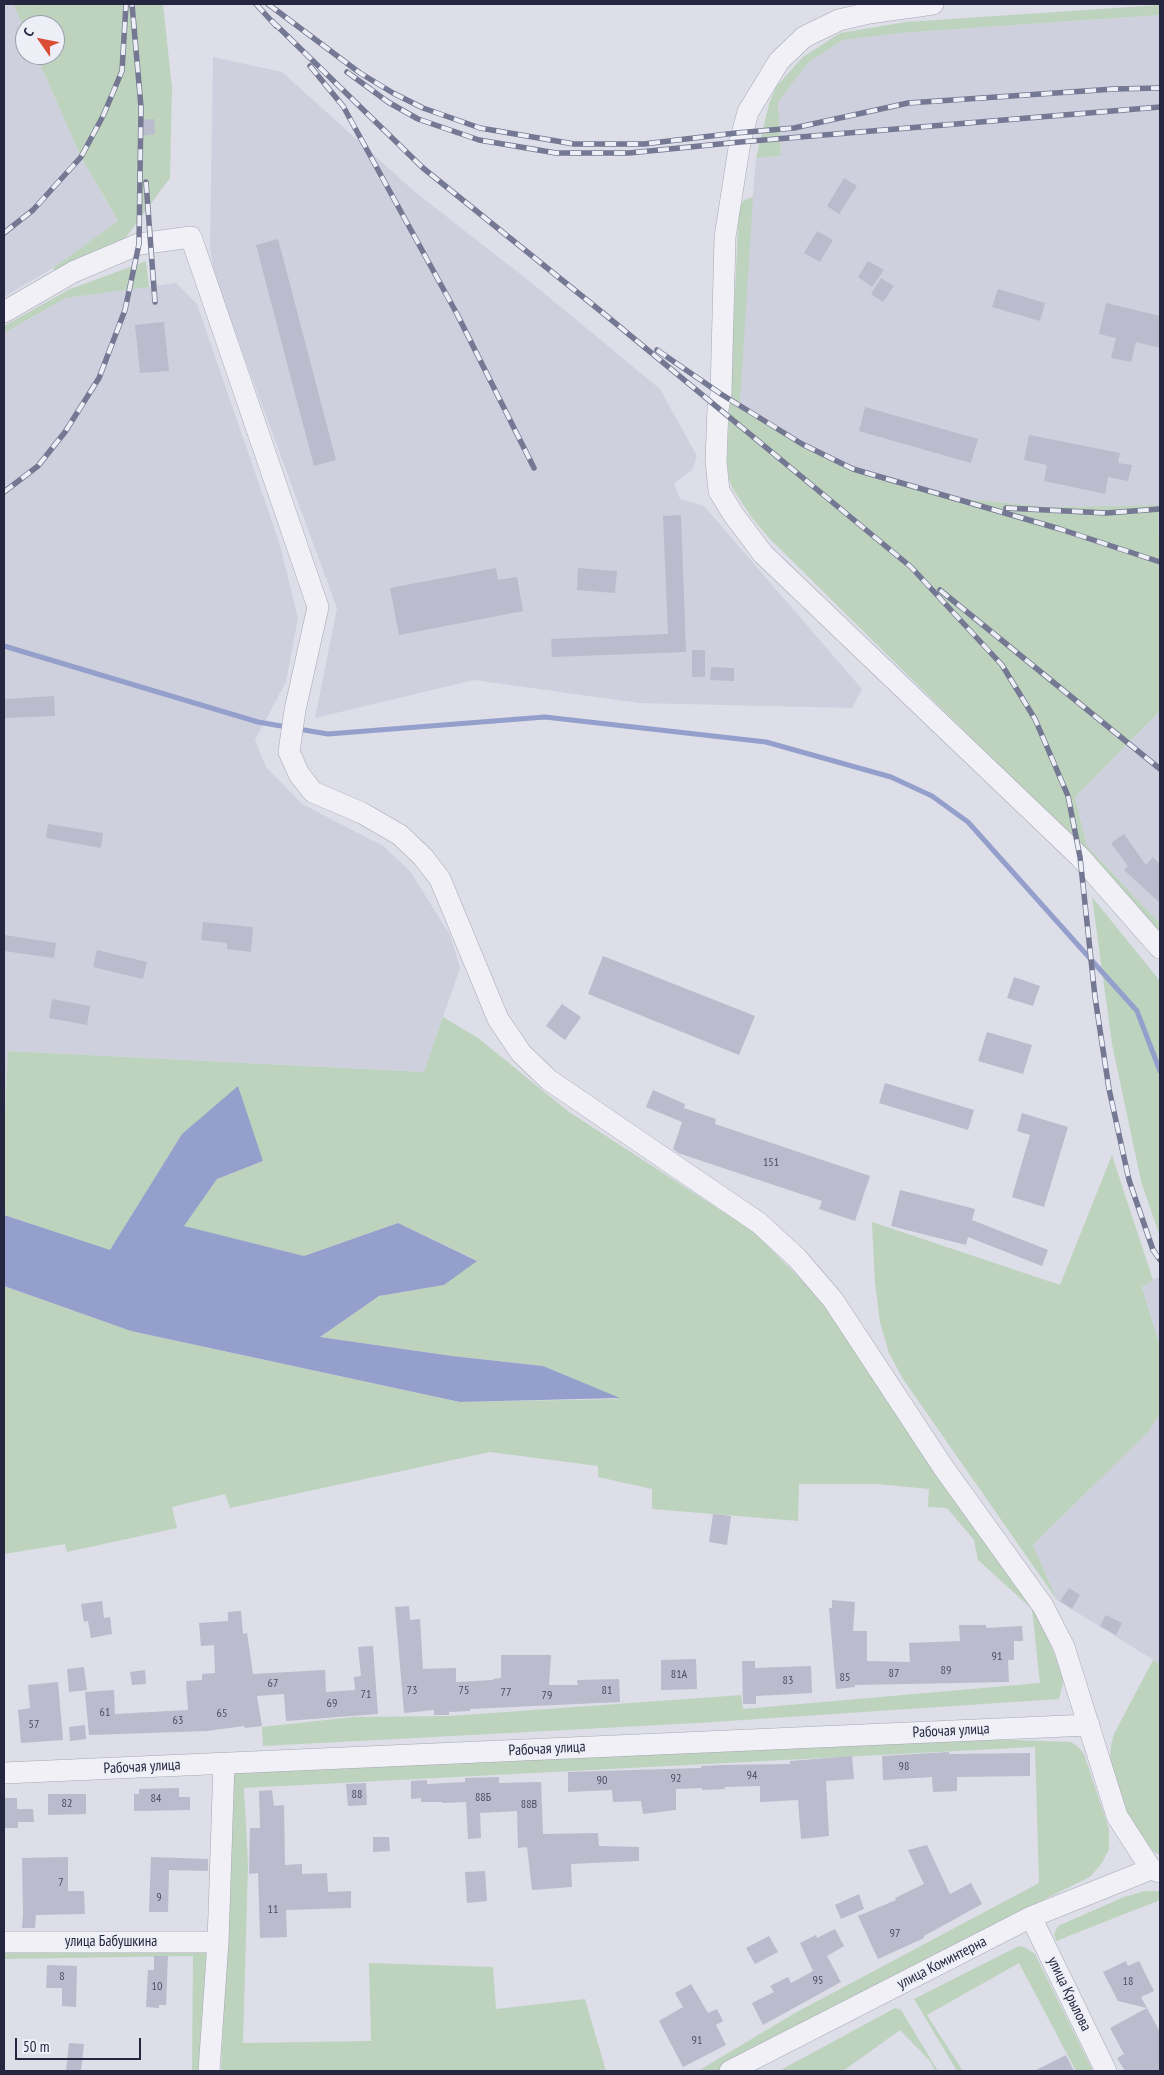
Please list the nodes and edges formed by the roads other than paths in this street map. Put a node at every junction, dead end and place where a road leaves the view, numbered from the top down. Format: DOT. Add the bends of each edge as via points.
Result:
graph roads {
  1 [pos="932,4"];
  2 [pos="4,312"];
  3 [pos="1160,948"];
  4 [pos="1089,1724"];
  5 [pos="224,1764"];
  6 [pos="4,1773"];
  7 [pos="1155,1870"];
  8 [pos="1032,1917"];
  9 [pos="4,1942"];
  10 [pos="218,1942"];
  11 [pos="209,2071"];
  12 [pos="730,2071"];
  13 [pos="1106,2071"];
  1 -- 3 [label="street" via="839,20 804,37 779,61 748,112 725,237 716,461 720,492 763,554 1080,857"];
  2 -- 4 [label="street" via="73,272 139,244 190,237 318,607 289,752 299,774 314,792 362,813 400,835 423,857 440,880 498,1019 521,1052 549,1080 759,1223 797,1258 833,1300 943,1467 1043,1606 1064,1647"];
  4 -- 5 [label="street, Рабочая улица"];
  4 -- 7 [label="street" via="1117,1816"];
  5 -- 6 [label="street, Рабочая улица"];
  5 -- 10 [label="street"];
  7 -- 8 [label="street, улица Коминтерна"];
  8 -- 12 [label="street, улица Коминтерна"];
  8 -- 13 [label="street, улица Крылова"];
  9 -- 10 [label="street, улица Бабушкина"];
  10 -- 11 [label="street"];
}
